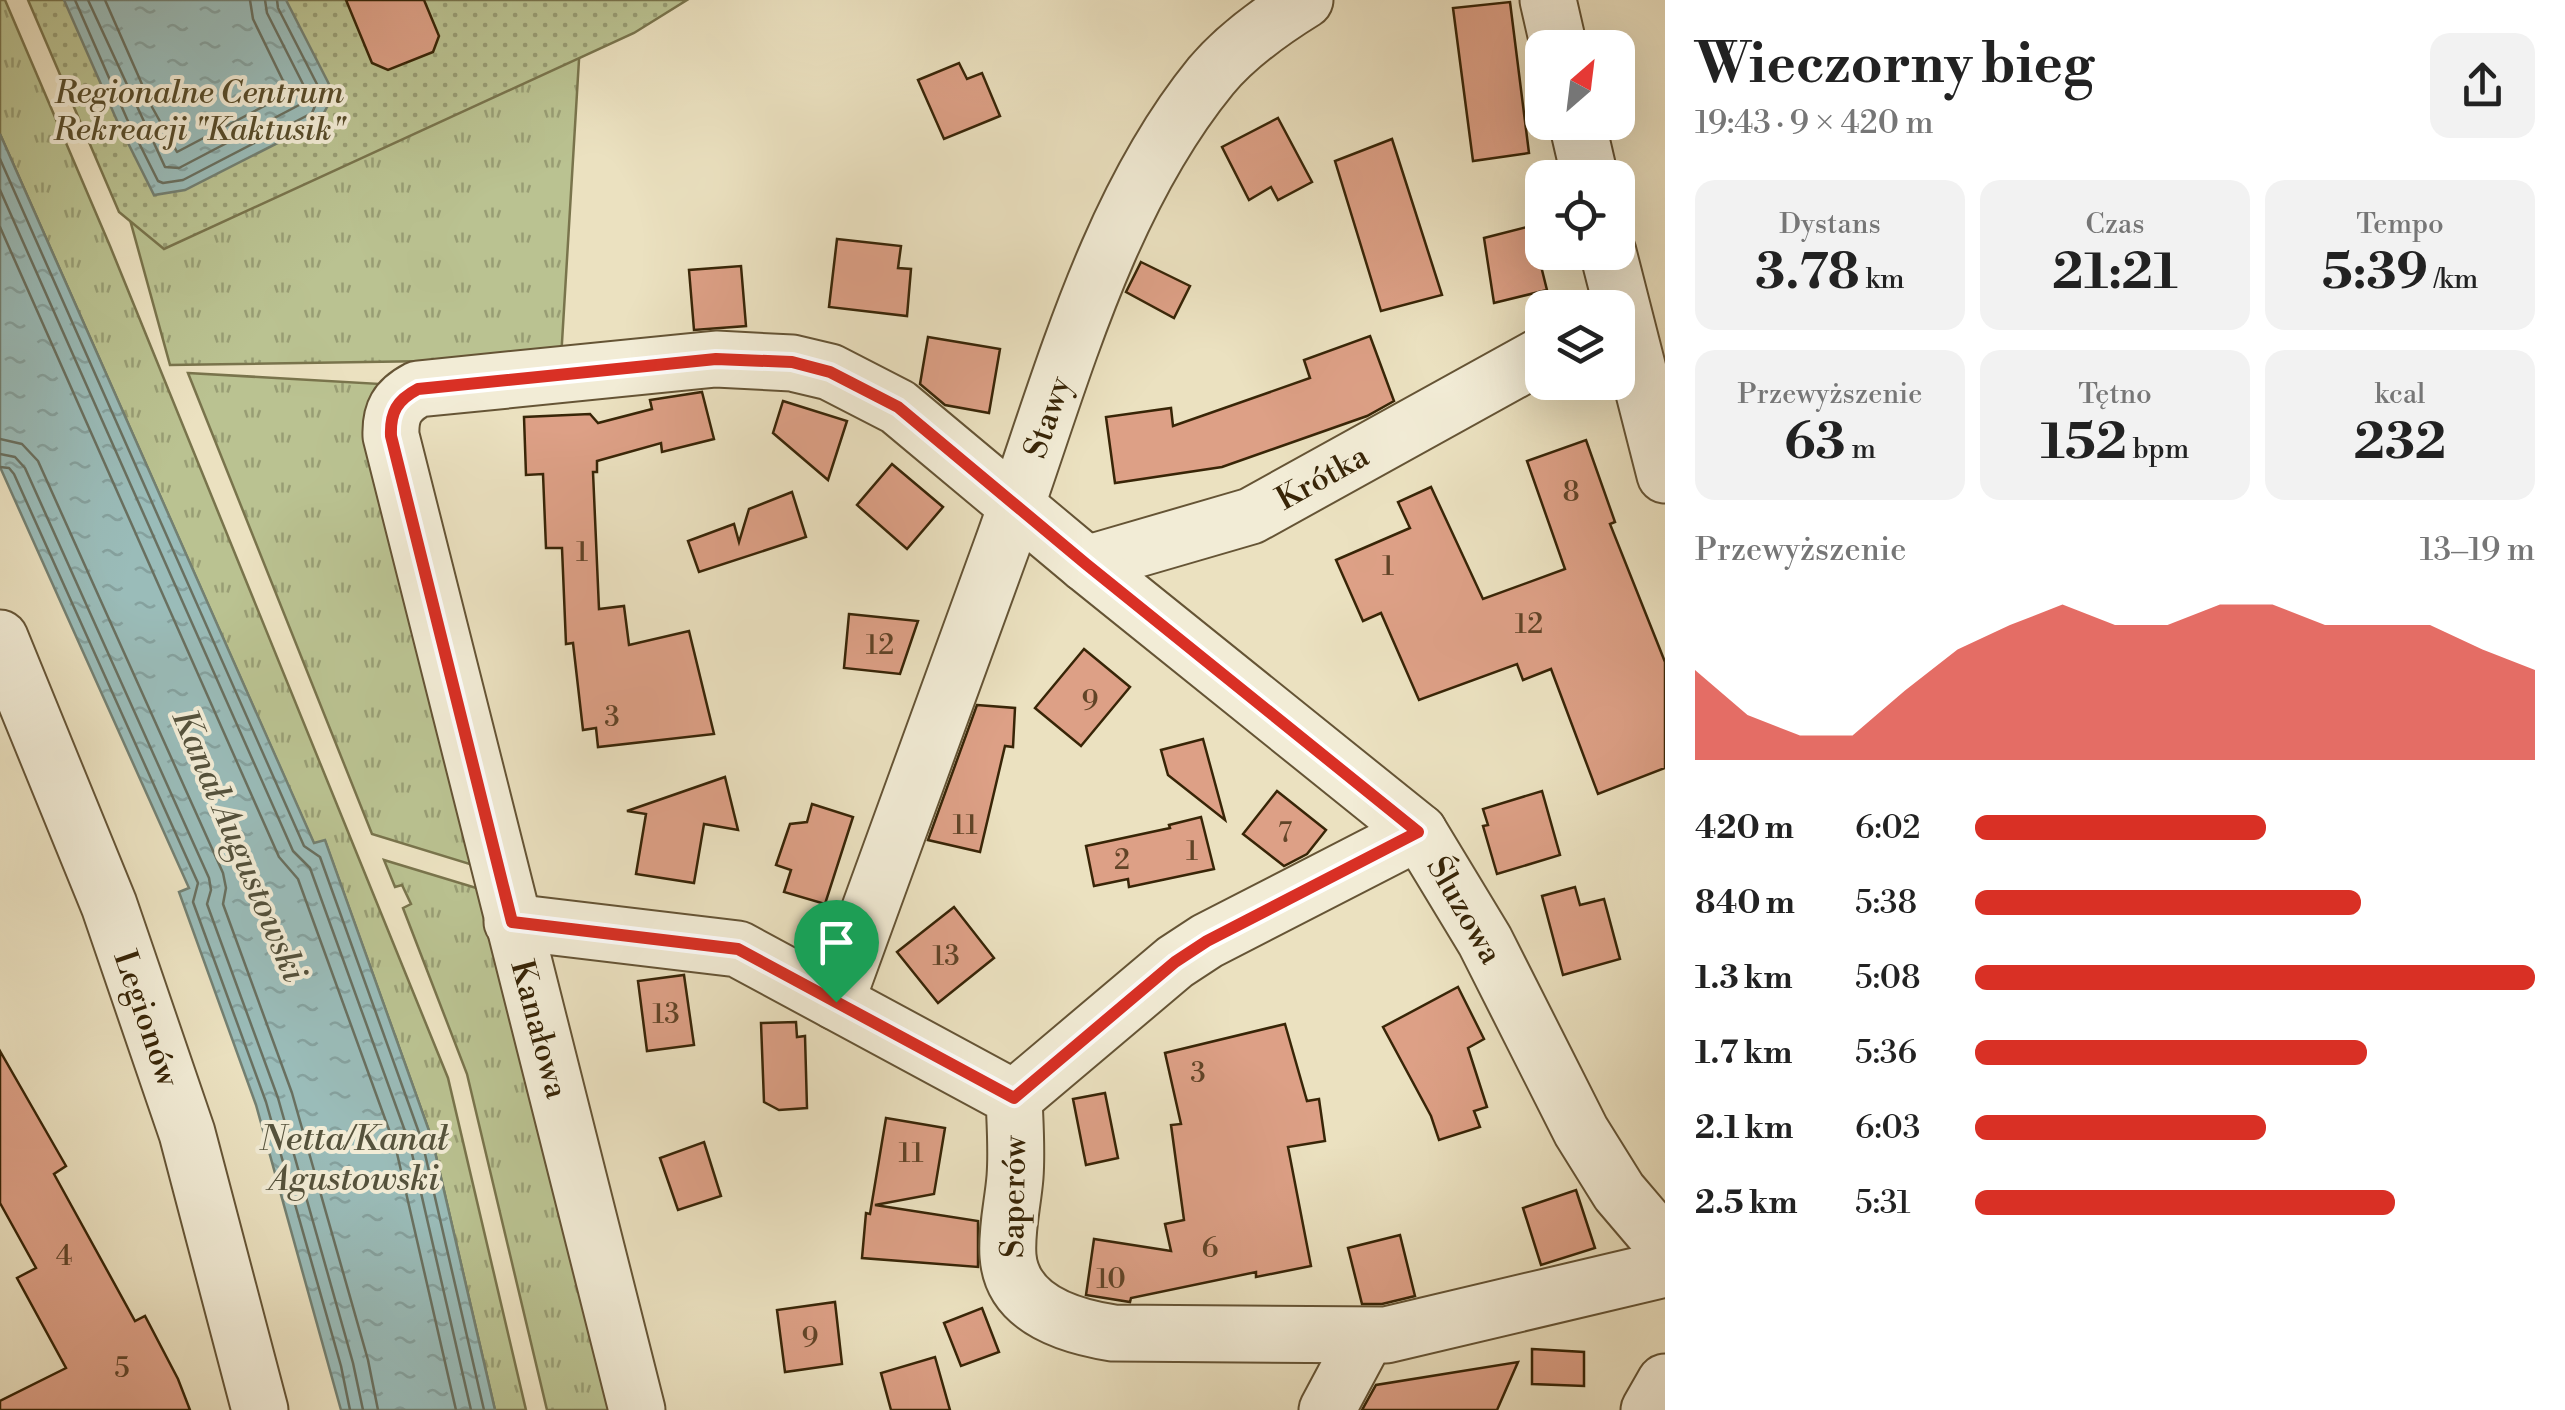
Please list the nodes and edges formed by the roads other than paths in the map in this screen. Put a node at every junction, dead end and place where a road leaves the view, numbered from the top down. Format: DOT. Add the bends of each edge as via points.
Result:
graph roads {
  1 [pos="1305,0"];
  2 [pos="1548,0"];
  3 [pos="1555,30"];
  4 [pos="1525,364"];
  5 [pos="1635,367"];
  6 [pos="439,388"];
  7 [pos="1665,476"];
  8 [pos="1016,506"];
  9 [pos="1086,564"];
  10 [pos="0,638"];
  11 [pos="1418,832"];
  12 [pos="512,922"];
  13 [pos="836,1002"];
  14 [pos="1014,1098"];
  15 [pos="1665,1246"];
  16 [pos="1665,1269"];
  17 [pos="1366,1337"];
  18 [pos="1665,1382"];
  19 [pos="260,1410"];
  20 [pos="637,1410"];
  21 [pos="1327,1410"];
  22 [pos="1650,1410"];
  1 -- 8 [label="street, Stawy" via="1248,40 1178,120 1122,222"];
  2 -- 3 [label="street"];
  4 -- 9 [label="street, Krótka" via="1251,516"];
  5 -- 7 [label="street"];
  6 -- 8 [label="street, Śluzowa" via="716,359 792,362 830,372 898,407"];
  6 -- 12 [label="street, Kanałowa" via="404,396 390,420 391,436"];
  8 -- 9 [label="street, Śluzowa"];
  8 -- 13 [label="street, Stawy"];
  9 -- 11 [label="street, Śluzowa"];
  10 -- 19 [label="street, Legionów" via="109,904 186,1133"];
  11 -- 14 [label="street" via="1175,962"];
  11 -- 15 [label="street, Śluzowa" via="1485,941 1581,1131"];
  12 -- 13 [label="street, Saperów" via="738,949"];
  12 -- 20 [label="street, Kanałowa"];
  13 -- 14 [label="street, Saperów"];
  14 -- 17 [label="street, Saperów" via="1008,1256 1012,1276 1040,1308 1058,1320 1113,1333"];
  16 -- 17 [label="street, Saperów"];
  17 -- 21 [label="street"];
  18 -- 22 [label="street"];
}
